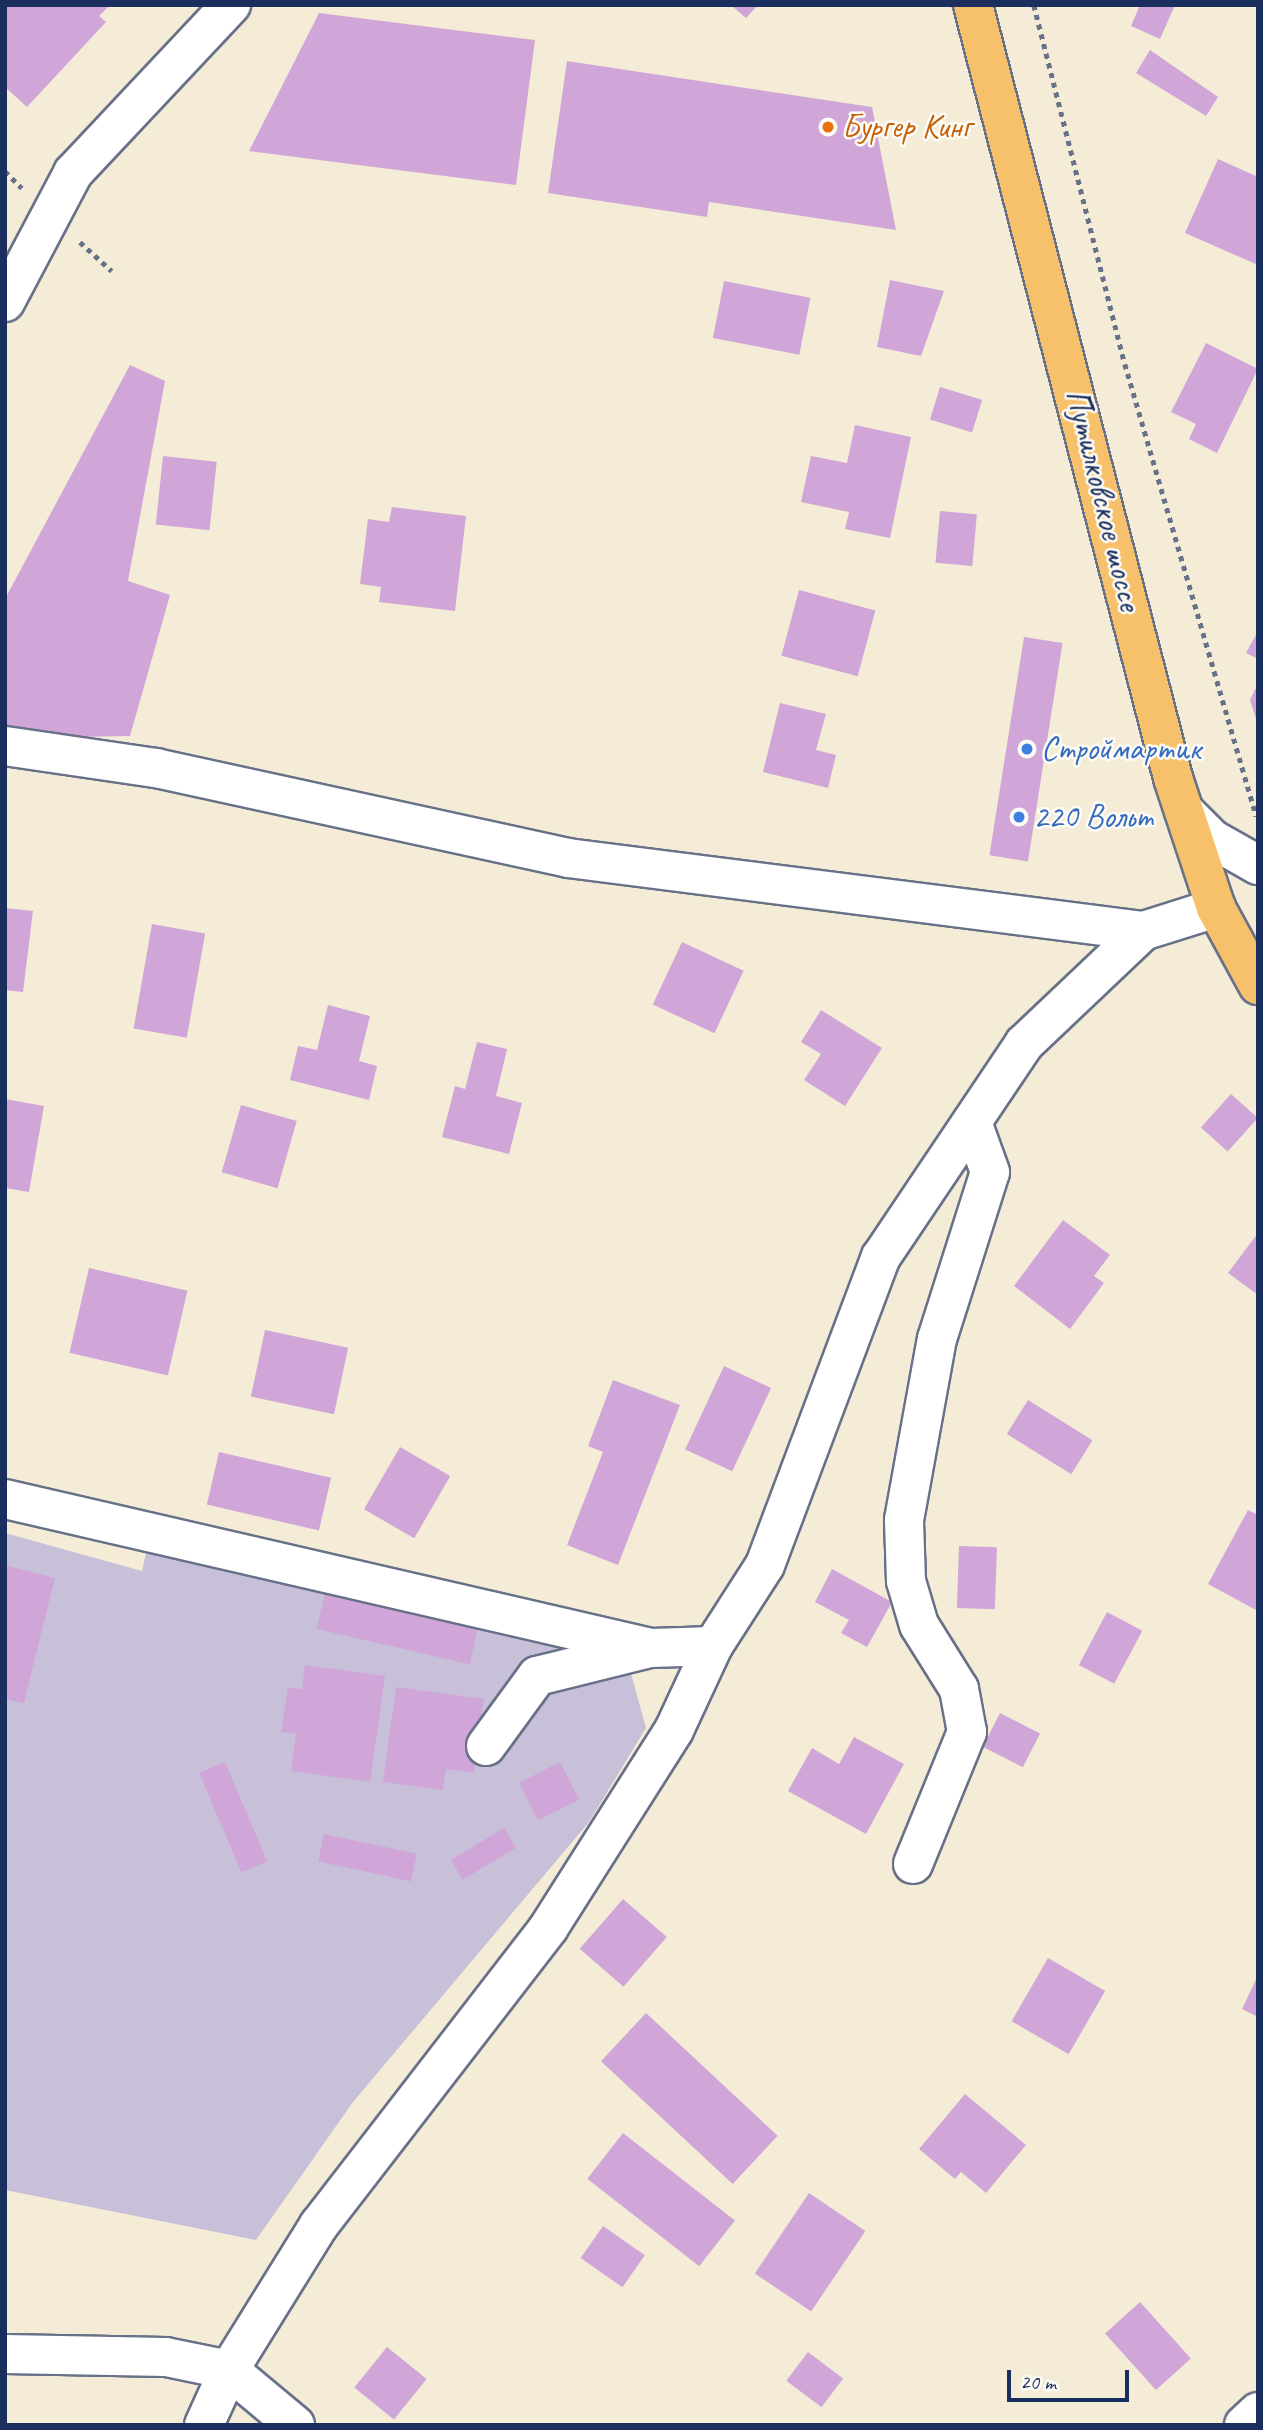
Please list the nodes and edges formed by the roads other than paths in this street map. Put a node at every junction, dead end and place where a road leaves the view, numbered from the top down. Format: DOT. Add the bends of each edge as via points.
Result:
graph roads {
  1 [pos="231,5"];
  2 [pos="972,5"];
  3 [pos="5,302"];
  4 [pos="5,746"];
  5 [pos="1184,811"];
  6 [pos="1258,865"];
  7 [pos="1216,908"];
  8 [pos="1143,931"];
  9 [pos="1258,985"];
  10 [pos="972,1122"];
  11 [pos="5,1499"];
  12 [pos="713,1646"];
  13 [pos="652,1647"];
  14 [pos="486,1746"];
  15 [pos="913,1864"];
  16 [pos="5,2354"];
  17 [pos="229,2370"];
  18 [pos="1258,2412"];
  19 [pos="204,2425"];
  20 [pos="295,2425"];
  21 [pos="1244,2425"];
  1 -- 3 [label="street" via="73,173"];
  2 -- 5 [label="main road, Путилковское шоссе"];
  4 -- 8 [label="street" via="156,768 568,858"];
  5 -- 6 [label="street" via="1212,839"];
  5 -- 7 [label="main road, Путилковское шоссе"];
  7 -- 8 [label="street"];
  7 -- 9 [label="main road, Путилковское шоссе"];
  8 -- 10 [label="street" via="1024,1044"];
  10 -- 12 [label="street" via="881,1257 765,1564"];
  10 -- 15 [label="street" via="990,1172 937,1339 904,1520 906,1581 919,1625 959,1689 967,1732"];
  11 -- 13 [label="street"];
  12 -- 13 [label="street"];
  12 -- 17 [label="street" via="674,1730 549,1927 319,2225"];
  13 -- 14 [label="street" via="537,1676"];
  16 -- 17 [label="street" via="166,2357"];
  17 -- 19 [label="street"];
  17 -- 20 [label="street"];
  18 -- 21 [label="street"];
}
